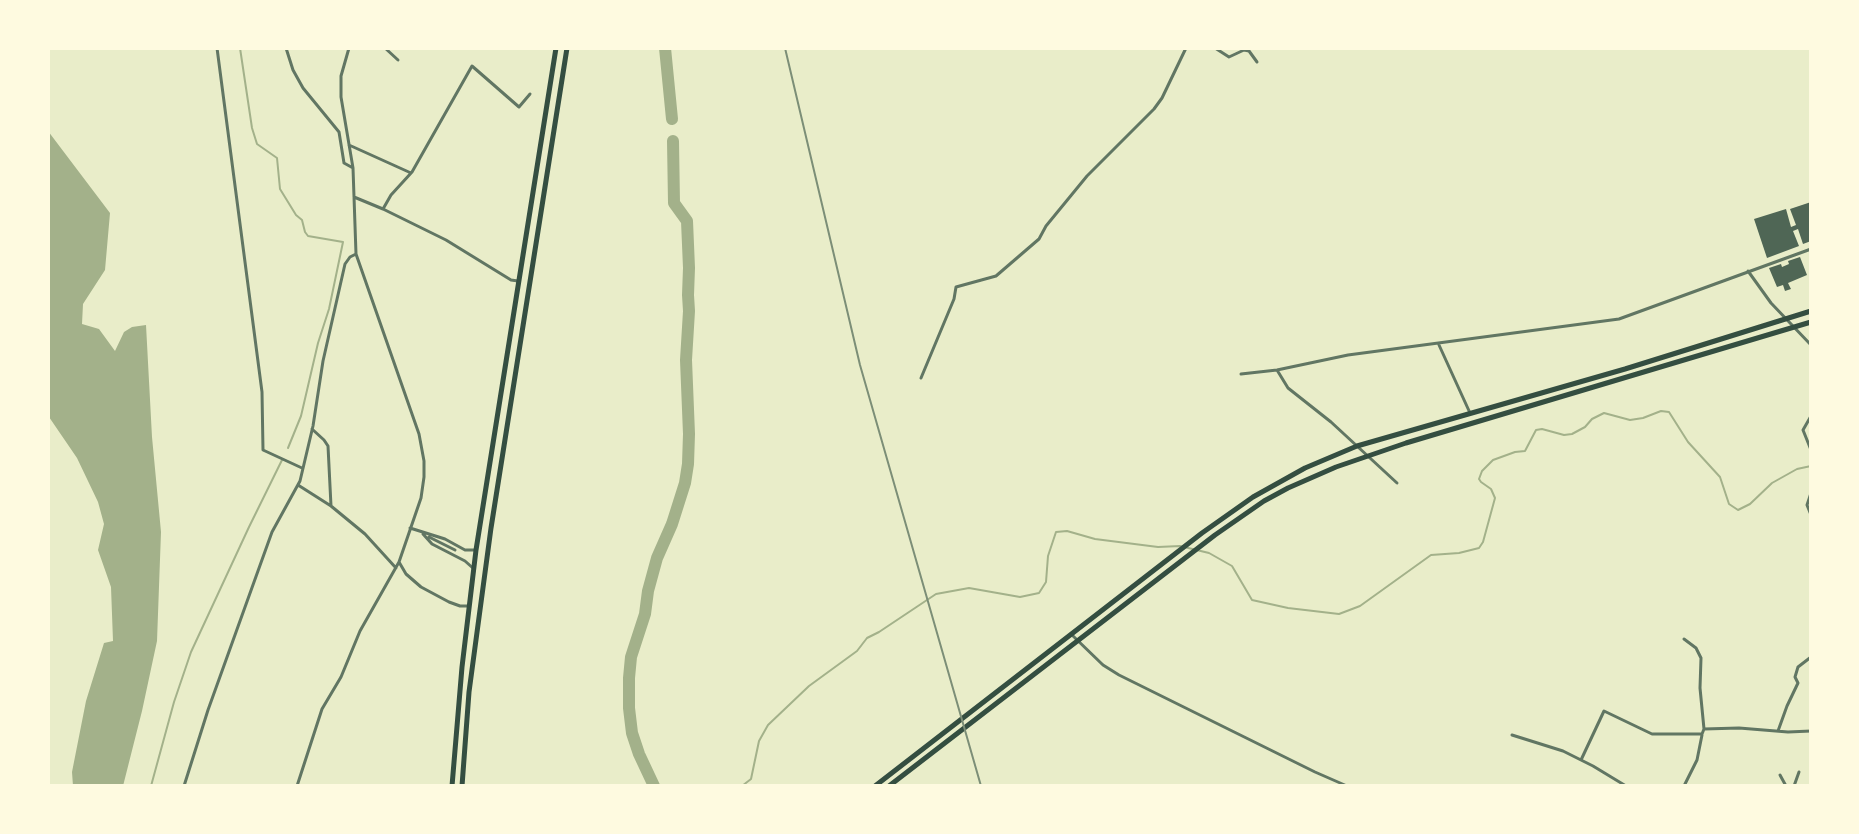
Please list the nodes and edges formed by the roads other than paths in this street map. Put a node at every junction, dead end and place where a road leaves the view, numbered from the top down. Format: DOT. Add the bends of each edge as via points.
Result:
graph roads {
  1 [pos="217,48"];
  2 [pos="286,48"];
  3 [pos="349,48"];
  4 [pos="385,48"];
  5 [pos="556,48"];
  6 [pos="567,48"];
  7 [pos="1186,48"];
  8 [pos="1215,48"];
  9 [pos="398,60"];
  10 [pos="1257,62"];
  11 [pos="530,94"];
  12 [pos="349,145"];
  13 [pos="353,168"];
  14 [pos="411,173"];
  15 [pos="353,197"];
  16 [pos="383,209"];
  17 [pos="1811,249"];
  18 [pos="356,254"];
  19 [pos="1748,271"];
  20 [pos="520,281"];
  21 [pos="1811,311"];
  22 [pos="1785,319"];
  23 [pos="1811,322"];
  24 [pos="1794,328"];
  25 [pos="1439,344"];
  26 [pos="1811,345"];
  27 [pos="1278,370"];
  28 [pos="1240,374"];
  29 [pos="921,378"];
  30 [pos="1470,414"];
  31 [pos="1811,416"];
  32 [pos="312,429"];
  33 [pos="1357,446"];
  34 [pos="1811,450"];
  35 [pos="1369,455"];
  36 [pos="303,468"];
  37 [pos="1397,483"];
  38 [pos="298,485"];
  39 [pos="1811,493"];
  40 [pos="331,506"];
  41 [pos="1811,515"];
  42 [pos="410,528"];
  43 [pos="422,533"];
  44 [pos="455,550"];
  45 [pos="476,550"];
  46 [pos="399,562"];
  47 [pos="396,568"];
  48 [pos="474,569"];
  49 [pos="469,606"];
  50 [pos="1072,635"];
  51 [pos="1684,639"];
  52 [pos="1078,642"];
  53 [pos="1811,657"];
  54 [pos="1704,729"];
  55 [pos="1778,731"];
  56 [pos="1811,731"];
  57 [pos="1702,734"];
  58 [pos="1512,735"];
  59 [pos="1581,760"];
  60 [pos="1799,772"];
  61 [pos="1780,775"];
  62 [pos="184,786"];
  63 [pos="297,786"];
  64 [pos="452,786"];
  65 [pos="462,786"];
  66 [pos="875,786"];
  67 [pos="890,786"];
  68 [pos="1347,786"];
  69 [pos="1626,786"];
  70 [pos="1684,786"];
  71 [pos="1786,786"];
  72 [pos="1794,786"];
  1 -- 36 [label="street" via="261,383 263,450"];
  2 -- 13 [label="street" via="303,88 339,132 344,163"];
  3 -- 12 [label="street" via="341,76"];
  4 -- 9 [label="street"];
  5 -- 20 [label="main road"];
  6 -- 65 [label="main road" via="491,528 472,670"];
  7 -- 29 [label="street" via="1154,109 1087,176 1039,239 996,276 956,287"];
  8 -- 10 [label="street" via="1229,57 1249,51"];
  11 -- 14 [label="street" via="519,107 472,66"];
  12 -- 13 [label="street"];
  12 -- 14 [label="street"];
  13 -- 15 [label="street"];
  14 -- 16 [label="street"];
  15 -- 16 [label="street"];
  15 -- 18 [label="street"];
  16 -- 20 [label="street" via="462,249 511,280"];
  17 -- 19 [label="street"];
  18 -- 32 [label="street" via="345,264"];
  18 -- 42 [label="street" via="421,444 423,488"];
  19 -- 22 [label="street"];
  19 -- 25 [label="street" via="1619,319"];
  20 -- 45 [label="main road"];
  21 -- 22 [label="main road"];
  22 -- 24 [label="street"];
  22 -- 30 [label="main road"];
  23 -- 24 [label="main road"];
  24 -- 26 [label="street"];
  24 -- 35 [label="main road"];
  25 -- 27 [label="street" via="1334,357"];
  25 -- 30 [label="street"];
  27 -- 28 [label="street"];
  27 -- 33 [label="street" via="1288,388"];
  30 -- 33 [label="main road"];
  31 -- 34 [label="street" via="1803,430"];
  32 -- 36 [label="street"];
  32 -- 40 [label="street" via="328,446"];
  33 -- 35 [label="street"];
  33 -- 50 [label="main road" via="1284,478 1231,512"];
  35 -- 37 [label="street"];
  35 -- 52 [label="main road" via="1311,477 1264,501"];
  36 -- 38 [label="street"];
  38 -- 40 [label="street"];
  38 -- 62 [label="street" via="272,532"];
  39 -- 41 [label="street"];
  40 -- 47 [label="street" via="366,534"];
  42 -- 43 [label="street"];
  42 -- 46 [label="street"];
  43 -- 44 [label="street"];
  43 -- 45 [label="street" via="465,550"];
  43 -- 48 [label="street" via="432,544"];
  45 -- 48 [label="main road"];
  46 -- 47 [label="street"];
  46 -- 49 [label="street" via="421,588 449,602"];
  47 -- 63 [label="street" via="322,709"];
  48 -- 49 [label="main road"];
  49 -- 64 [label="main road"];
  50 -- 52 [label="street"];
  50 -- 66 [label="main road"];
  51 -- 54 [label="street" via="1701,658"];
  52 -- 67 [label="main road"];
  52 -- 68 [label="street" via="1119,675"];
  53 -- 55 [label="street" via="1798,667 1798,683"];
  54 -- 55 [label="street"];
  54 -- 57 [label="street"];
  55 -- 56 [label="street"];
  57 -- 59 [label="street" via="1652,734 1604,711"];
  57 -- 70 [label="street" via="1697,760"];
  58 -- 59 [label="street"];
  59 -- 69 [label="street"];
  60 -- 72 [label="street"];
  61 -- 71 [label="street"];
}
